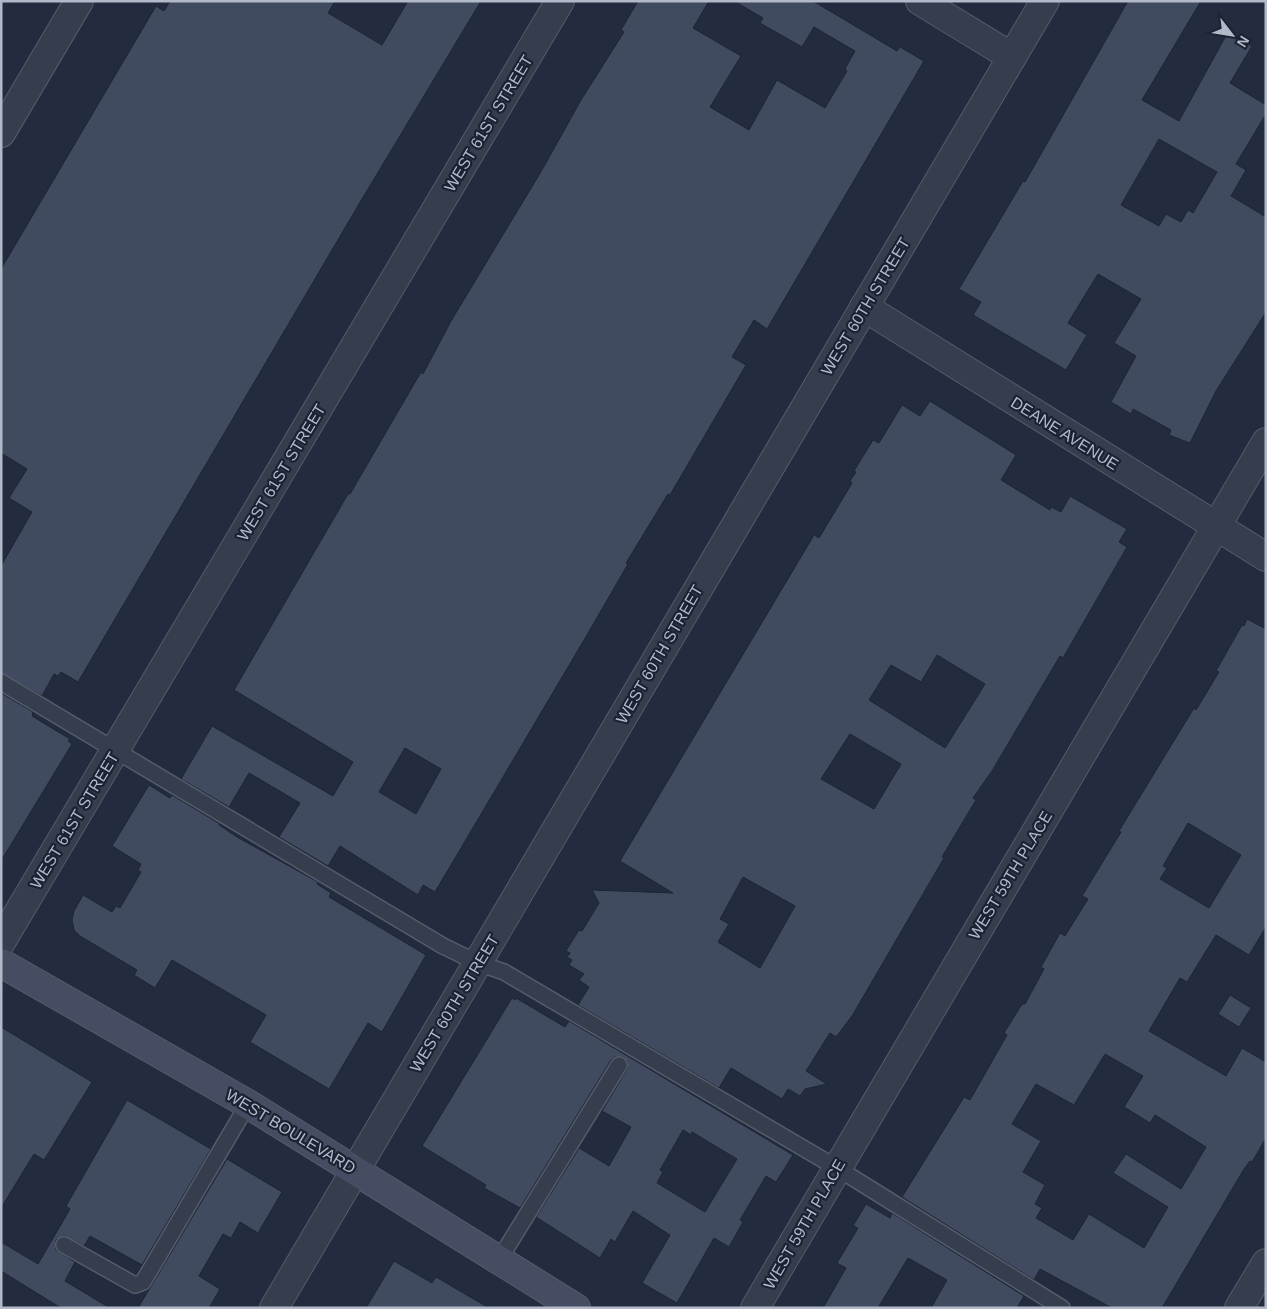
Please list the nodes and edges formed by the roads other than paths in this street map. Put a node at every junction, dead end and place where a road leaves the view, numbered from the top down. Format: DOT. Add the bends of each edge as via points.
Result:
graph roads {
  1 [pos="79,1"];
  2 [pos="560,1"];
  3 [pos="920,1"];
  4 [pos="1045,1"];
  5 [pos="1012,57"];
  6 [pos="1,133"];
  7 [pos="864,307"];
  8 [pos="1266,442"];
  9 [pos="1216,528"];
  10 [pos="1266,557"];
  11 [pos="1,682"];
  12 [pos="114,752"];
  13 [pos="1,942"];
  14 [pos="1,963"];
  15 [pos="478,963"];
  16 [pos="619,1065"];
  17 [pos="248,1104"];
  18 [pos="837,1168"];
  19 [pos="355,1170"];
  20 [pos="64,1245"];
  21 [pos="499,1260"];
  22 [pos="1266,1263"];
  23 [pos="274,1308"];
  24 [pos="576,1308"];
  25 [pos="754,1308"];
  26 [pos="1062,1308"];
  27 [pos="1239,1308"];
  1 -- 6 [label="street"];
  2 -- 12 [label="street, WEST 61ST STREET"];
  3 -- 5 [label="street"];
  4 -- 5 [label="street, WEST 60TH STREET"];
  5 -- 7 [label="street, WEST 60TH STREET"];
  7 -- 9 [label="street, DEANE AVENUE"];
  7 -- 15 [label="street, WEST 60TH STREET"];
  8 -- 9 [label="street, WEST 59TH PLACE"];
  9 -- 10 [label="street, DEANE AVENUE"];
  9 -- 18 [label="street, WEST 59TH PLACE"];
  11 -- 12 [label="lane"];
  12 -- 13 [label="street, WEST 61ST STREET"];
  12 -- 15 [label="lane" via="443,946"];
  14 -- 17 [label="main road, WEST BOULEVARD"];
  15 -- 18 [label="lane" via="504,972"];
  15 -- 19 [label="street, WEST 60TH STREET"];
  16 -- 21 [label="lane"];
  17 -- 19 [label="main road, WEST BOULEVARD"];
  17 -- 20 [label="lane" via="143,1282 135,1285"];
  18 -- 25 [label="street, WEST 59TH PLACE"];
  18 -- 26 [label="lane"];
  19 -- 21 [label="main road, WEST BOULEVARD"];
  19 -- 23 [label="street, WEST 60TH STREET"];
  21 -- 24 [label="main road, WEST BOULEVARD"];
  22 -- 27 [label="street"];
}
